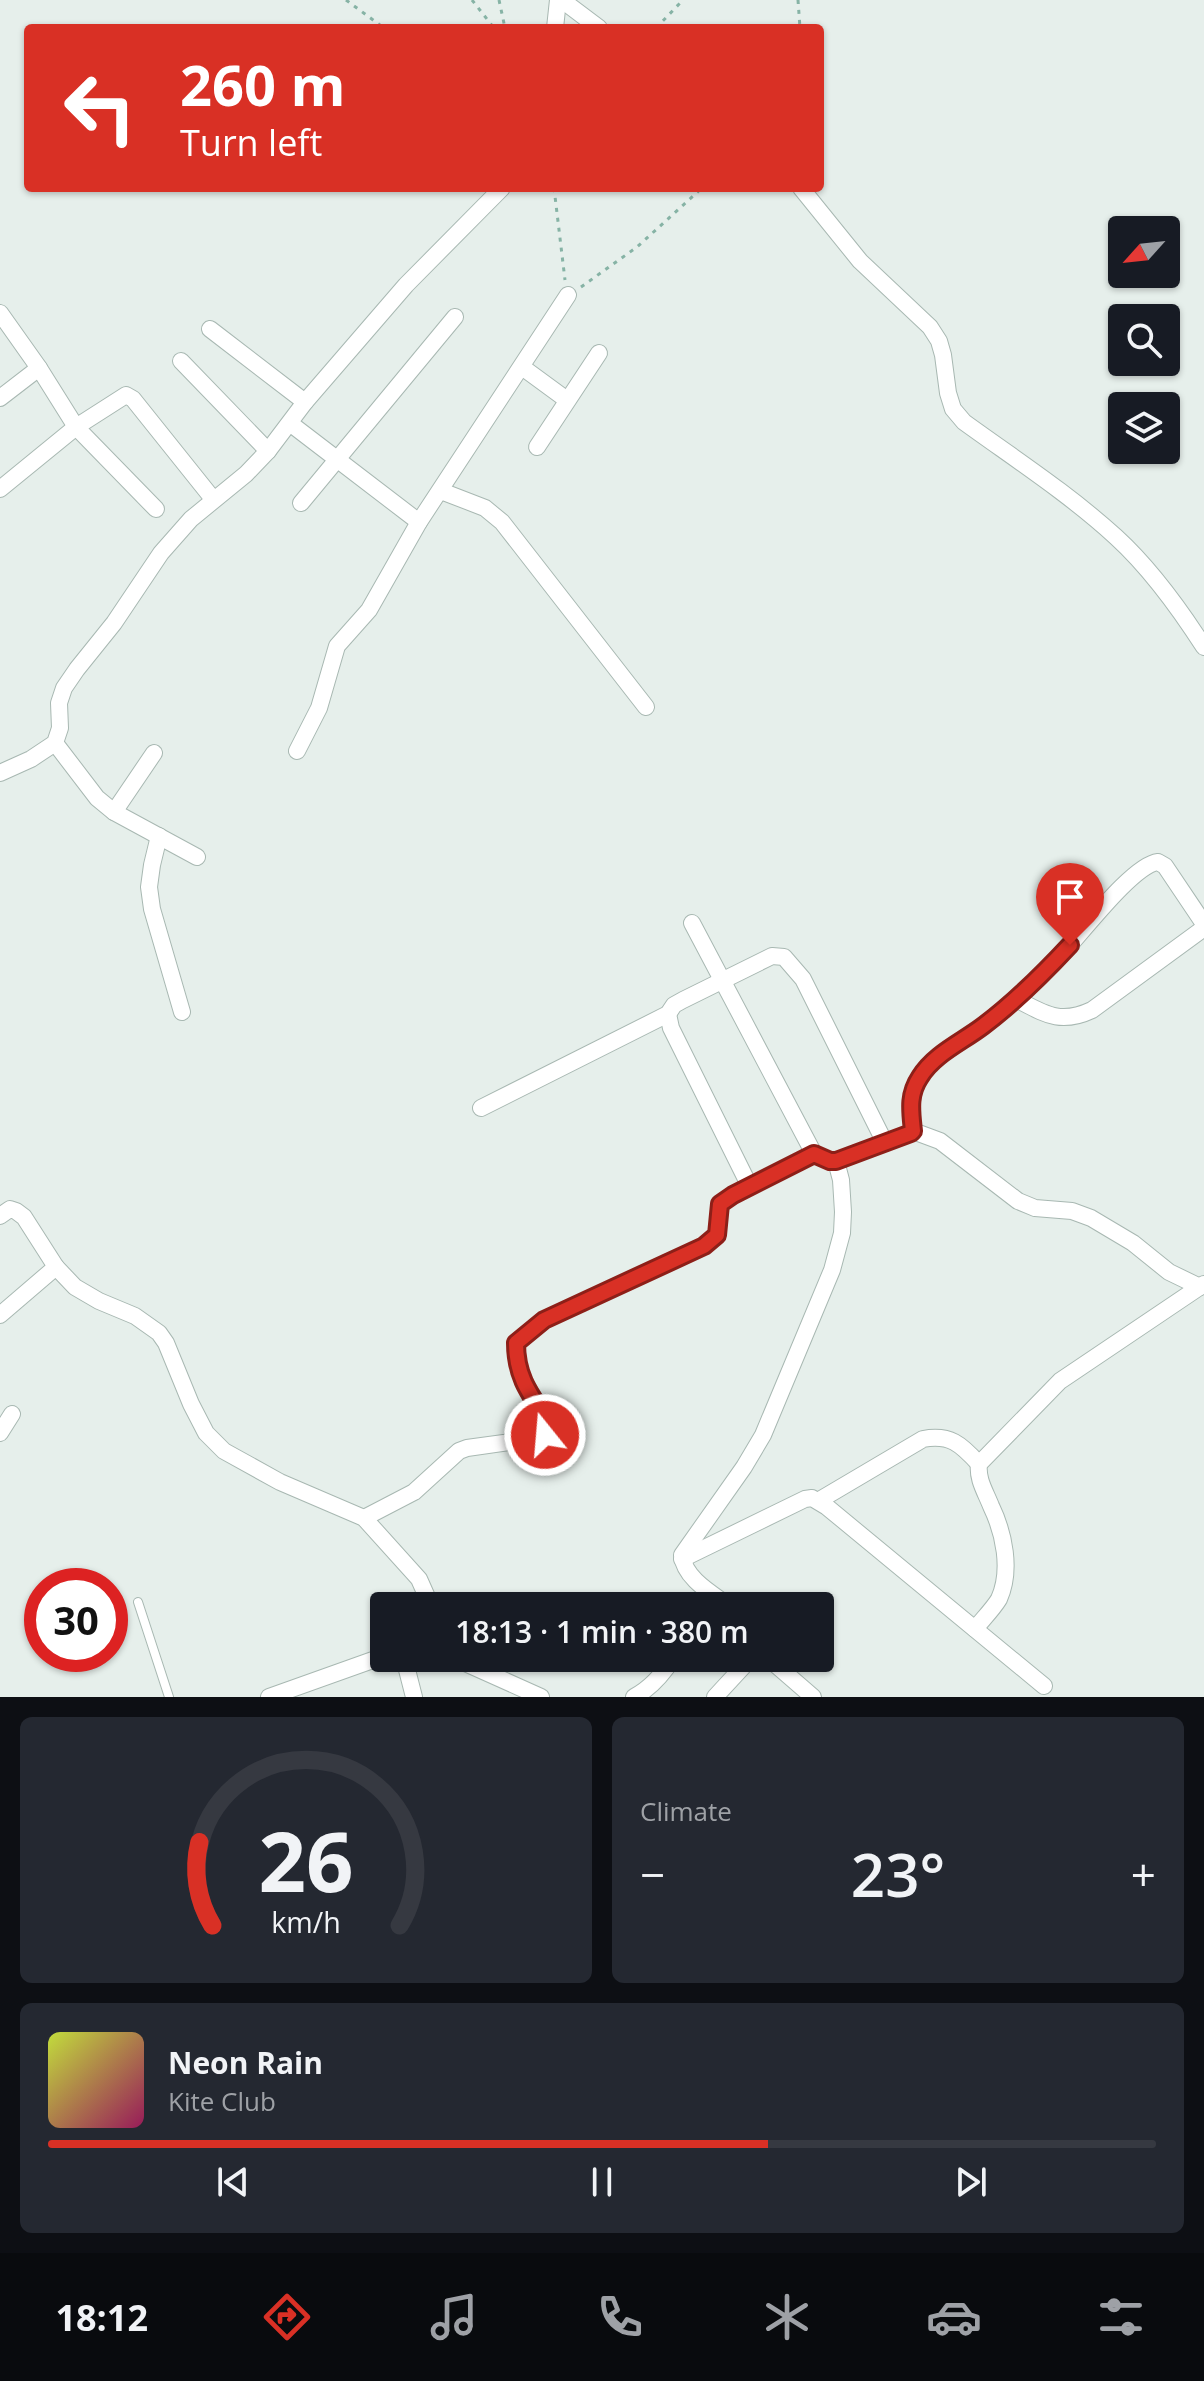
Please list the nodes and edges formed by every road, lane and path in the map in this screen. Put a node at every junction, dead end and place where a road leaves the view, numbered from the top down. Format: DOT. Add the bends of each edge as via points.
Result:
graph roads {
  1 [pos="346,0"];
  2 [pos="472,0"];
  3 [pos="499,0"];
  4 [pos="560,0"];
  5 [pos="683,0"];
  6 [pos="798,0"];
  7 [pos="379,24"];
  8 [pos="491,24"];
  9 [pos="504,24"];
  10 [pos="556,24"];
  11 [pos="593,24"];
  12 [pos="660,24"];
  13 [pos="800,24"];
  14 [pos="498,192"];
  15 [pos="555,192"];
  16 [pos="698,192"];
  17 [pos="804,192"];
  18 [pos="568,295"];
  19 [pos="0,313"];
  20 [pos="455,317"];
  21 [pos="210,329"];
  22 [pos="599,353"];
  23 [pos="181,361"];
  24 [pos="522,367"];
  25 [pos="39,368"];
  26 [pos="0,398"];
  27 [pos="567,400"];
  28 [pos="305,402"];
  29 [pos="291,424"];
  30 [pos="76,427"];
  31 [pos="537,447"];
  32 [pos="268,451"];
  33 [pos="336,459"];
  34 [pos="0,489"];
  35 [pos="441,491"];
  36 [pos="213,499"];
  37 [pos="301,503"];
  38 [pos="156,509"];
  39 [pos="419,522"];
  40 [pos="1204,647"];
  41 [pos="646,707"];
  42 [pos="55,743"];
  43 [pos="297,751"];
  44 [pos="154,753"];
  45 [pos="0,773"];
  46 [pos="114,812"];
  47 [pos="159,836"];
  48 [pos="197,857"];
  49 [pos="692,923"];
  50 [pos="1204,926"];
  51 [pos="723,980"];
  52 [pos="1016,999"];
  53 [pos="182,1012"];
  54 [pos="668,1014"];
  55 [pos="481,1108"];
  56 [pos="913,1131"];
  57 [pos="885,1143"];
  58 [pos="814,1154"];
  59 [pos="836,1161"];
  60 [pos="750,1187"];
  61 [pos="0,1216"];
  62 [pos="56,1267"];
  63 [pos="1202,1285"];
  64 [pos="0,1315"];
  65 [pos="12,1414"];
  66 [pos="0,1433"];
  67 [pos="979,1464"];
  68 [pos="818,1501"];
  69 [pos="364,1518"];
  70 [pos="682,1559"];
  71 [pos="425,1592"];
  72 [pos="707,1592"];
  73 [pos="138,1602"];
  74 [pos="975,1629"];
  75 [pos="370,1662"];
  76 [pos="408,1672"];
  77 [pos="485,1672"];
  78 [pos="663,1672"];
  79 [pos="738,1672"];
  80 [pos="784,1672"];
  81 [pos="1044,1686"];
  82 [pos="308,1690"];
  83 [pos="639,1696"];
  84 [pos="169,1697"];
  85 [pos="269,1697"];
  86 [pos="414,1697"];
  87 [pos="541,1697"];
  88 [pos="715,1697"];
  89 [pos="813,1697"];
  1 -- 7 [label="path"];
  2 -- 8 [label="path"];
  3 -- 9 [label="path"];
  4 -- 10 [label="street"];
  4 -- 11 [label="street"];
  5 -- 12 [label="path"];
  6 -- 13 [label="path"];
  14 -- 28 [label="street" via="406,285"];
  15 -- 18 [label="path"];
  16 -- 18 [label="path" via="637,247"];
  17 -- 40 [label="street" via="860,261 930,327 943,355 953,409 964,422 1117,538 1173,601"];
  18 -- 24 [label="street"];
  19 -- 25 [label="street"];
  20 -- 33 [label="street"];
  21 -- 28 [label="street"];
  22 -- 27 [label="street"];
  23 -- 32 [label="street"];
  24 -- 27 [label="street"];
  24 -- 35 [label="street"];
  25 -- 26 [label="street"];
  25 -- 30 [label="street"];
  27 -- 31 [label="street"];
  28 -- 29 [label="street"];
  29 -- 32 [label="street"];
  29 -- 33 [label="street"];
  30 -- 34 [label="street"];
  30 -- 36 [label="street" via="126,395"];
  30 -- 38 [label="street"];
  32 -- 36 [label="street"];
  33 -- 37 [label="street"];
  33 -- 39 [label="street"];
  35 -- 39 [label="street"];
  35 -- 41 [label="street" via="485,508 502,522"];
  36 -- 42 [label="street" via="161,553 64,688"];
  39 -- 43 [label="street" via="369,610 337,646 319,708"];
  42 -- 45 [label="street"];
  42 -- 46 [label="street"];
  44 -- 46 [label="street"];
  46 -- 47 [label="street"];
  47 -- 48 [label="street"];
  47 -- 53 [label="street" via="149,887"];
  49 -- 51 [label="street"];
  50 -- 52 [label="street" via="1080,1015 1057,1018"];
  50 -- 52 [label="street" via="1165,866 1152,863 1112,896"];
  51 -- 54 [label="street" via="674,1005"];
  51 -- 57 [label="street" via="772,956 784,957 794,967"];
  51 -- 58 [label="street"];
  52 -- 56 [label="street" via="929,1065 912,1093"];
  54 -- 55 [label="street"];
  54 -- 60 [label="street"];
  56 -- 57 [label="street"];
  56 -- 63 [label="street" via="940,1141 1018,1201 1091,1218 1169,1272"];
  57 -- 59 [label="street"];
  58 -- 59 [label="street"];
  58 -- 60 [label="street"];
  59 -- 70 [label="street" via="843,1212 832,1270 763,1435"];
  60 -- 69 [label="street" via="720,1204 717,1235 704,1246 544,1320 516,1343 524,1384 549,1426 545,1435 459,1451 414,1492"];
  61 -- 62 [label="street" via="10,1209 20,1213"];
  62 -- 64 [label="street"];
  62 -- 69 [label="street" via="75,1287 159,1333 206,1433 224,1451"];
  63 -- 67 [label="street" via="1060,1381"];
  65 -- 66 [label="street"];
  67 -- 68 [label="street" via="956,1442 937,1436 923,1439"];
  67 -- 74 [label="street" via="979,1479 998,1521 1005,1553 998,1600"];
  68 -- 70 [label="street" via="805,1499"];
  68 -- 74 [label="street"];
  69 -- 71 [label="street"];
  70 -- 72 [label="street"];
  73 -- 84 [label="lane"];
  74 -- 81 [label="street"];
  75 -- 82 [label="street"];
  76 -- 86 [label="street"];
  77 -- 87 [label="street"];
  78 -- 83 [label="street"];
  79 -- 88 [label="street"];
  80 -- 89 [label="street"];
  82 -- 85 [label="street"];
}
